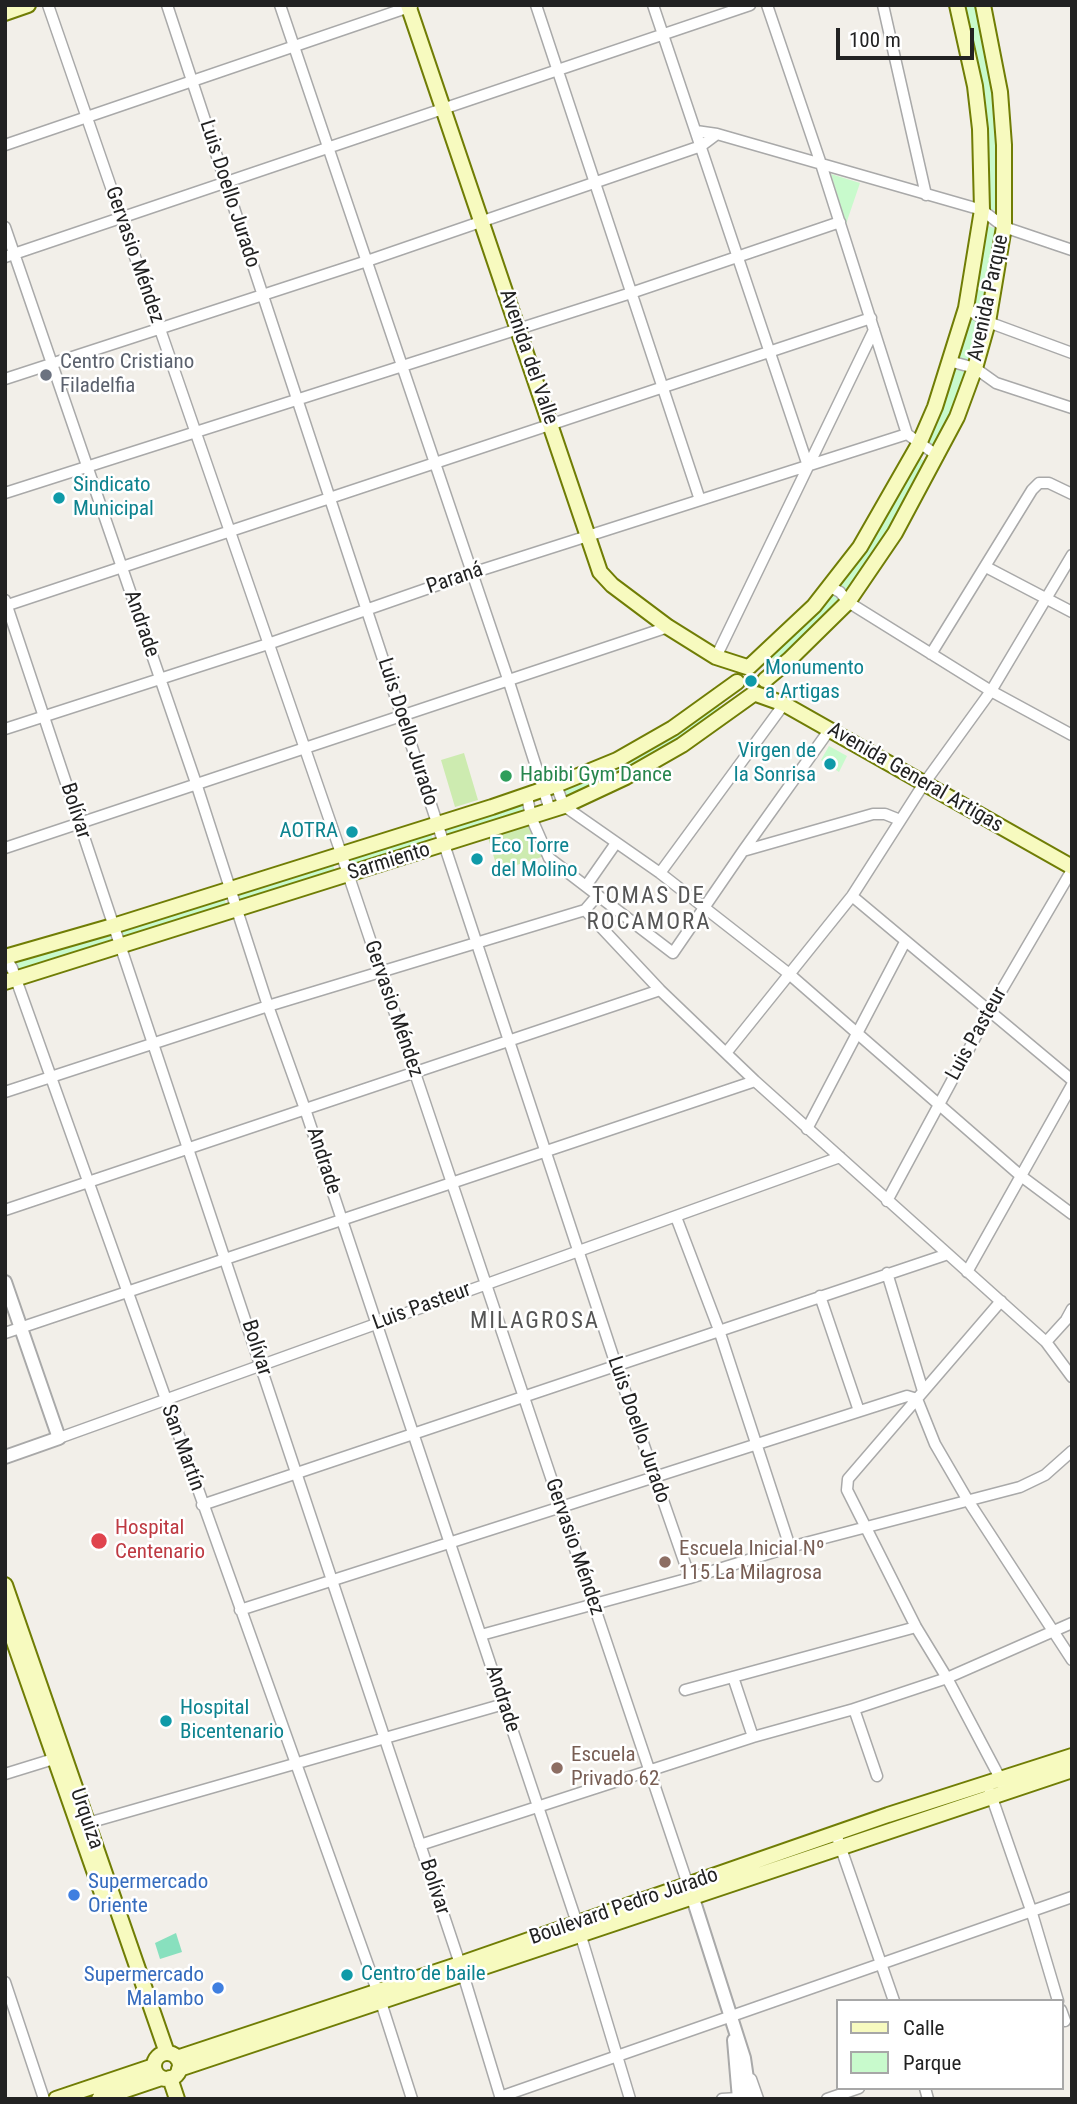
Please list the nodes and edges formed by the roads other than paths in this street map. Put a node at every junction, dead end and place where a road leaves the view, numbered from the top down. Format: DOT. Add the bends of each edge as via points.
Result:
graph roads {
  1 [pos="28,5"];
  2 [pos="48,5"];
  3 [pos="167,5"];
  4 [pos="280,5"];
  5 [pos="536,5"];
  6 [pos="653,5"];
  7 [pos="750,5"];
  8 [pos="767,5"];
  9 [pos="883,5"];
  10 [pos="957,5"];
  11 [pos="983,5"];
  12 [pos="411,6"];
  13 [pos="5,13"];
  14 [pos="663,34"];
  15 [pos="295,47"];
  16 [pos="557,70"];
  17 [pos="192,82"];
  18 [pos="443,108"];
  19 [pos="86,117"];
  20 [pos="696,131"];
  21 [pos="717,134"];
  22 [pos="5,145"];
  23 [pos="701,146"];
  24 [pos="328,148"];
  25 [pos="821,164"];
  26 [pos="226,182"];
  27 [pos="595,183"];
  28 [pos="926,195"];
  29 [pos="982,210"];
  30 [pos="121,217"];
  31 [pos="482,221"];
  32 [pos="840,222"];
  33 [pos="5,227"];
  34 [pos="1004,227"];
  35 [pos="1072,250"];
  36 [pos="10,255"];
  37 [pos="738,256"];
  38 [pos="367,261"];
  39 [pos="631,293"];
  40 [pos="263,295"];
  41 [pos="966,308"];
  42 [pos="871,318"];
  43 [pos="988,322"];
  44 [pos="159,329"];
  45 [pos="519,329"];
  46 [pos="874,330"];
  47 [pos="770,351"];
  48 [pos="1072,353"];
  49 [pos="949,361"];
  50 [pos="52,363"];
  51 [pos="402,366"];
  52 [pos="975,368"];
  53 [pos="5,379"];
  54 [pos="662,387"];
  55 [pos="298,400"];
  56 [pos="1072,408"];
  57 [pos="550,425"];
  58 [pos="195,432"];
  59 [pos="907,434"];
  60 [pos="919,444"];
  61 [pos="938,456"];
  62 [pos="435,463"];
  63 [pos="808,466"];
  64 [pos="87,467"];
  65 [pos="5,493"];
  66 [pos="1072,494"];
  67 [pos="330,498"];
  68 [pos="700,500"];
  69 [pos="229,531"];
  70 [pos="587,535"];
  71 [pos="1072,555"];
  72 [pos="121,567"];
  73 [pos="986,567"];
  74 [pos="472,573"];
  75 [pos="830,587"];
  76 [pos="1046,598"];
  77 [pos="848,602"];
  78 [pos="6,603"];
  79 [pos="366,610"];
  80 [pos="1072,612"];
  81 [pos="668,627"];
  82 [pos="268,644"];
  83 [pos="931,654"];
  84 [pos="716,657"];
  85 [pos="748,667"];
  86 [pos="160,678"];
  87 [pos="508,679"];
  88 [pos="736,681"];
  89 [pos="760,688"];
  90 [pos="991,691"];
  91 [pos="784,704"];
  92 [pos="403,715"];
  93 [pos="44,716"];
  94 [pos="5,729"];
  95 [pos="830,729"];
  96 [pos="1072,734"];
  97 [pos="304,747"];
  98 [pos="196,783"];
  99 [pos="923,785"];
  100 [pos="550,787"];
  101 [pos="527,796"];
  102 [pos="564,806"];
  103 [pos="550,810"];
  104 [pos="531,817"];
  105 [pos="900,820"];
  106 [pos="79,823"];
  107 [pos="438,824"];
  108 [pos="617,843"];
  109 [pos="444,845"];
  110 [pos="5,848"];
  111 [pos="743,851"];
  112 [pos="341,853"];
  113 [pos="1072,868"];
  114 [pos="660,873"];
  115 [pos="348,875"];
  116 [pos="586,886"];
  117 [pos="231,888"];
  118 [pos="597,896"];
  119 [pos="852,896"];
  120 [pos="238,909"];
  121 [pos="705,909"];
  122 [pos="585,910"];
  123 [pos="113,926"];
  124 [pos="476,942"];
  125 [pos="905,942"];
  126 [pos="120,947"];
  127 [pos="5,957"];
  128 [pos="380,971"];
  129 [pos="788,973"];
  130 [pos="10,980"];
  131 [pos="660,990"];
  132 [pos="268,1006"];
  133 [pos="990,1010"];
  134 [pos="858,1032"];
  135 [pos="509,1041"];
  136 [pos="154,1044"];
  137 [pos="726,1053"];
  138 [pos="414,1073"];
  139 [pos="50,1079"];
  140 [pos="1072,1080"];
  141 [pos="755,1081"];
  142 [pos="1072,1085"];
  143 [pos="5,1092"];
  144 [pos="939,1104"];
  145 [pos="305,1109"];
  146 [pos="807,1129"];
  147 [pos="189,1148"];
  148 [pos="545,1152"];
  149 [pos="840,1157"];
  150 [pos="1021,1176"];
  151 [pos="452,1183"];
  152 [pos="87,1184"];
  153 [pos="887,1200"];
  154 [pos="5,1210"];
  155 [pos="1072,1214"];
  156 [pos="676,1217"];
  157 [pos="342,1220"];
  158 [pos="578,1252"];
  159 [pos="948,1254"];
  160 [pos="226,1259"];
  161 [pos="967,1272"];
  162 [pos="887,1273"];
  163 [pos="5,1282"];
  164 [pos="486,1284"];
  165 [pos="127,1292"];
  166 [pos="820,1296"];
  167 [pos="1001,1301"];
  168 [pos="1072,1309"];
  169 [pos="1069,1321"];
  170 [pos="377,1323"];
  171 [pos="21,1328"];
  172 [pos="719,1330"];
  173 [pos="5,1333"];
  174 [pos="1046,1342"];
  175 [pos="261,1364"];
  176 [pos="616,1365"];
  177 [pos="1072,1377"];
  178 [pos="920,1395"];
  179 [pos="523,1396"];
  180 [pos="164,1399"];
  181 [pos="859,1411"];
  182 [pos="414,1433"];
  183 [pos="59,1438"];
  184 [pos="757,1444"];
  185 [pos="1072,1451"];
  186 [pos="5,1458"];
  187 [pos="297,1473"];
  188 [pos="654,1477"];
  189 [pos="967,1499"];
  190 [pos="202,1505"];
  191 [pos="561,1507"];
  192 [pos="864,1527"];
  193 [pos="450,1543"];
  194 [pos="790,1547"];
  195 [pos="690,1578"];
  196 [pos="332,1580"];
  197 [pos="5,1585"];
  198 [pos="593,1603"];
  199 [pos="7,1607"];
  200 [pos="240,1610"];
  201 [pos="1072,1623"];
  202 [pos="916,1627"];
  203 [pos="1052,1632"];
  204 [pos="481,1635"];
  205 [pos="1072,1660"];
  206 [pos="733,1677"];
  207 [pos="947,1678"];
  208 [pos="685,1690"];
  209 [pos="504,1704"];
  210 [pos="854,1709"];
  211 [pos="385,1737"];
  212 [pos="754,1737"];
  213 [pos="1072,1756"];
  214 [pos="60,1758"];
  215 [pos="295,1764"];
  216 [pos="1072,1770"];
  217 [pos="650,1771"];
  218 [pos="5,1774"];
  219 [pos="877,1776"];
  220 [pos="997,1788"];
  221 [pos="538,1808"];
  222 [pos="88,1823"];
  223 [pos="838,1840"];
  224 [pos="420,1845"];
  225 [pos="690,1891"];
  226 [pos="1072,1897"];
  227 [pos="1031,1910"];
  228 [pos="578,1929"];
  229 [pos="880,1963"];
  230 [pos="462,1969"];
  231 [pos="5,1982"];
  232 [pos="379,1996"];
  233 [pos="893,1999"];
  234 [pos="1057,1999"];
  235 [pos="732,2015"];
  236 [pos="616,2056"];
  237 [pos="744,2058"];
  238 [pos="167,2065"];
  239 [pos="853,2090"];
  240 [pos="101,2093"];
  241 [pos="501,2098"];
  242 [pos="742,2098"];
  243 [pos="44,2099"];
  244 [pos="56,2099"];
  245 [pos="177,2099"];
  246 [pos="412,2099"];
  247 [pos="630,2099"];
  248 [pos="722,2099"];
  249 [pos="758,2099"];
  250 [pos="827,2099"];
  1 -- 13 [label="main road"];
  2 -- 19 [label="street, Gervasio Méndez"];
  3 -- 17 [label="street, Luis Doello Jurado"];
  4 -- 15 [label="street"];
  5 -- 16 [label="street"];
  6 -- 14 [label="street"];
  7 -- 14 [label="street"];
  8 -- 25 [label="street"];
  9 -- 28 [label="street"];
  10 -- 29 [label="main road, Avenida Parque" via="975,86"];
  11 -- 34 [label="main road, Avenida Parque" via="1000,92"];
  12 -- 15 [label="street"];
  12 -- 18 [label="main road, Avenida del Valle"];
  14 -- 16 [label="street"];
  14 -- 20 [label="street"];
  15 -- 17 [label="street"];
  15 -- 24 [label="street"];
  16 -- 18 [label="street"];
  16 -- 27 [label="street"];
  17 -- 19 [label="street"];
  17 -- 26 [label="street, Luis Doello Jurado"];
  18 -- 24 [label="street"];
  18 -- 31 [label="main road, Avenida del Valle"];
  19 -- 22 [label="street"];
  19 -- 30 [label="street, Gervasio Méndez"];
  20 -- 21 [label="street"];
  20 -- 23 [label="street"];
  21 -- 23 [label="street"];
  21 -- 25 [label="street"];
  23 -- 27 [label="street"];
  23 -- 37 [label="street"];
  24 -- 26 [label="street"];
  24 -- 38 [label="street"];
  25 -- 28 [label="street"];
  25 -- 32 [label="street"];
  26 -- 30 [label="street"];
  26 -- 40 [label="street, Luis Doello Jurado"];
  27 -- 31 [label="street"];
  27 -- 39 [label="street"];
  28 -- 29 [label="street"];
  29 -- 34 [label="street"];
  29 -- 41 [label="main road, Avenida Parque"];
  30 -- 36 [label="street"];
  30 -- 44 [label="street, Gervasio Méndez"];
  31 -- 38 [label="street"];
  31 -- 45 [label="main road, Avenida del Valle"];
  32 -- 37 [label="street"];
  32 -- 42 [label="street"];
  33 -- 36 [label="street, Andrade"];
  34 -- 35 [label="street"];
  34 -- 43 [label="main road, Avenida Parque"];
  36 -- 50 [label="street, Andrade"];
  37 -- 39 [label="street"];
  37 -- 47 [label="street"];
  38 -- 40 [label="street"];
  38 -- 51 [label="street"];
  39 -- 45 [label="street"];
  39 -- 54 [label="street"];
  40 -- 44 [label="street"];
  40 -- 55 [label="street, Luis Doello Jurado"];
  41 -- 43 [label="street"];
  41 -- 49 [label="main road, Avenida Parque"];
  42 -- 46 [label="street"];
  42 -- 47 [label="street"];
  43 -- 48 [label="street"];
  43 -- 52 [label="main road, Avenida Parque"];
  44 -- 50 [label="street"];
  44 -- 58 [label="street, Gervasio Méndez"];
  45 -- 51 [label="street"];
  45 -- 57 [label="main road, Avenida del Valle"];
  46 -- 59 [label="street"];
  46 -- 63 [label="street"];
  47 -- 54 [label="street"];
  47 -- 63 [label="street"];
  49 -- 52 [label="street"];
  49 -- 60 [label="main road, Avenida Parque"];
  50 -- 53 [label="street"];
  50 -- 64 [label="street, Andrade"];
  51 -- 55 [label="street"];
  51 -- 62 [label="street"];
  52 -- 56 [label="street" via="996,383"];
  52 -- 61 [label="main road, Avenida Parque"];
  54 -- 57 [label="street"];
  54 -- 68 [label="street"];
  55 -- 58 [label="street"];
  55 -- 67 [label="street, Luis Doello Jurado"];
  57 -- 62 [label="street"];
  57 -- 70 [label="main road, Avenida del Valle"];
  58 -- 64 [label="street"];
  58 -- 69 [label="street, Gervasio Méndez"];
  59 -- 60 [label="street"];
  59 -- 63 [label="street, Paraná"];
  60 -- 61 [label="street"];
  60 -- 75 [label="main road, Avenida Parque" via="860,547"];
  61 -- 77 [label="main road, Avenida Parque" via="895,533"];
  62 -- 67 [label="street"];
  62 -- 74 [label="street"];
  63 -- 68 [label="street, Paraná"];
  63 -- 84 [label="street"];
  64 -- 65 [label="street"];
  64 -- 72 [label="street, Andrade"];
  66 -- 73 [label="street" via="1049,483 1039,484"];
  67 -- 69 [label="street"];
  67 -- 79 [label="street, Luis Doello Jurado"];
  68 -- 70 [label="street, Paraná"];
  69 -- 72 [label="street"];
  69 -- 82 [label="street, Gervasio Méndez"];
  70 -- 74 [label="street, Paraná"];
  70 -- 81 [label="main road, Avenida del Valle" via="600,572 612,586"];
  71 -- 76 [label="street"];
  72 -- 78 [label="street"];
  72 -- 86 [label="street, Andrade"];
  73 -- 76 [label="street"];
  73 -- 83 [label="street"];
  74 -- 79 [label="street, Paraná"];
  74 -- 87 [label="street"];
  75 -- 77 [label="street"];
  75 -- 85 [label="main road, Avenida Parque"];
  76 -- 80 [label="street"];
  76 -- 90 [label="street"];
  77 -- 83 [label="street"];
  77 -- 89 [label="main road, Avenida Parque"];
  78 -- 93 [label="street, Bolívar"];
  79 -- 82 [label="street, Paraná"];
  79 -- 92 [label="street, Luis Doello Jurado"];
  81 -- 84 [label="main road, Avenida del Valle"];
  81 -- 87 [label="street"];
  82 -- 86 [label="street, Paraná"];
  82 -- 97 [label="street, Gervasio Méndez"];
  83 -- 90 [label="street"];
  84 -- 85 [label="main road"];
  84 -- 88 [label="main road"];
  85 -- 88 [label="main road"];
  85 -- 89 [label="main road" via="761,671"];
  86 -- 93 [label="street, Paraná"];
  86 -- 98 [label="street, Andrade"];
  87 -- 92 [label="street"];
  87 -- 100 [label="street"];
  88 -- 89 [label="main road" via="742,692"];
  88 -- 100 [label="main road, Sarmiento" via="673,728 617,760"];
  89 -- 91 [label="main road, Avenida General Artigas"];
  89 -- 102 [label="main road, Sarmiento" via="671,751"];
  90 -- 96 [label="street"];
  90 -- 99 [label="street"];
  91 -- 95 [label="main road, Avenida General Artigas"];
  91 -- 114 [label="street"];
  92 -- 97 [label="street"];
  92 -- 107 [label="street, Luis Doello Jurado"];
  93 -- 94 [label="street, Paraná"];
  93 -- 106 [label="street, Bolívar"];
  95 -- 99 [label="main road, Avenida General Artigas"];
  95 -- 111 [label="street"];
  97 -- 98 [label="street"];
  97 -- 112 [label="street, Gervasio Méndez"];
  98 -- 106 [label="street"];
  98 -- 117 [label="street, Andrade"];
  99 -- 105 [label="street"];
  99 -- 113 [label="main road, Avenida General Artigas"];
  100 -- 101 [label="main road, Sarmiento"];
  100 -- 102 [label="street"];
  100 -- 103 [label="street"];
  101 -- 104 [label="street"];
  101 -- 107 [label="main road, Sarmiento"];
  102 -- 103 [label="main road, Sarmiento"];
  102 -- 108 [label="street"];
  103 -- 104 [label="main road, Sarmiento"];
  104 -- 109 [label="main road, Sarmiento"];
  104 -- 116 [label="street" via="549,858"];
  105 -- 111 [label="street" via="873,814"];
  105 -- 119 [label="street"];
  106 -- 110 [label="street"];
  106 -- 123 [label="street, Bolívar"];
  107 -- 109 [label="street, Luis Doello Jurado"];
  107 -- 112 [label="main road, Sarmiento"];
  108 -- 114 [label="street"];
  108 -- 116 [label="street"];
  109 -- 115 [label="main road, Sarmiento"];
  109 -- 124 [label="street, Luis Doello Jurado"];
  111 -- 121 [label="street"];
  112 -- 115 [label="street, Gervasio Méndez"];
  112 -- 117 [label="main road, Sarmiento"];
  113 -- 133 [label="street, Luis Pasteur"];
  114 -- 121 [label="street"];
  115 -- 120 [label="main road, Sarmiento"];
  115 -- 128 [label="street, Gervasio Méndez"];
  116 -- 118 [label="street"];
  117 -- 120 [label="street, Andrade"];
  117 -- 123 [label="main road, Sarmiento"];
  118 -- 121 [label="street" via="673,953"];
  118 -- 122 [label="street"];
  119 -- 125 [label="street"];
  119 -- 129 [label="street"];
  120 -- 126 [label="main road, Sarmiento"];
  120 -- 132 [label="street, Andrade"];
  121 -- 129 [label="street"];
  122 -- 124 [label="street"];
  122 -- 131 [label="street"];
  123 -- 126 [label="street, Bolívar"];
  123 -- 127 [label="main road, Sarmiento"];
  124 -- 128 [label="street"];
  124 -- 135 [label="street, Luis Doello Jurado"];
  125 -- 133 [label="street"];
  125 -- 134 [label="street"];
  126 -- 130 [label="main road, Sarmiento"];
  126 -- 136 [label="street, Bolívar"];
  127 -- 130 [label="street, San Martín"];
  128 -- 132 [label="street"];
  128 -- 138 [label="street, Gervasio Méndez"];
  129 -- 134 [label="street"];
  129 -- 137 [label="street"];
  130 -- 139 [label="street, San Martín"];
  131 -- 135 [label="street"];
  131 -- 137 [label="street"];
  132 -- 136 [label="street"];
  132 -- 145 [label="street, Andrade"];
  133 -- 140 [label="street"];
  133 -- 144 [label="street, Luis Pasteur"];
  134 -- 144 [label="street"];
  134 -- 146 [label="street"];
  135 -- 138 [label="street"];
  135 -- 148 [label="street, Luis Doello Jurado"];
  136 -- 139 [label="street"];
  136 -- 147 [label="street, Bolívar"];
  137 -- 141 [label="street"];
  138 -- 145 [label="street"];
  138 -- 151 [label="street, Gervasio Méndez"];
  139 -- 143 [label="street"];
  139 -- 152 [label="street, San Martín"];
  141 -- 146 [label="street"];
  141 -- 148 [label="street"];
  142 -- 150 [label="street"];
  144 -- 150 [label="street"];
  144 -- 153 [label="street, Luis Pasteur"];
  145 -- 147 [label="street"];
  145 -- 157 [label="street, Andrade"];
  146 -- 149 [label="street"];
  147 -- 152 [label="street"];
  147 -- 160 [label="street, Bolívar"];
  148 -- 151 [label="street"];
  148 -- 158 [label="street, Luis Doello Jurado"];
  149 -- 153 [label="street"];
  149 -- 156 [label="street, Luis Pasteur"];
  150 -- 155 [label="street"];
  150 -- 161 [label="street"];
  151 -- 157 [label="street"];
  151 -- 164 [label="street, Gervasio Méndez"];
  152 -- 154 [label="street"];
  152 -- 165 [label="street, San Martín"];
  153 -- 159 [label="street"];
  156 -- 158 [label="street, Luis Pasteur"];
  156 -- 172 [label="street"];
  157 -- 160 [label="street"];
  157 -- 170 [label="street, Andrade"];
  158 -- 164 [label="street, Luis Pasteur"];
  158 -- 176 [label="street, Luis Doello Jurado"];
  159 -- 161 [label="street"];
  159 -- 162 [label="street"];
  160 -- 165 [label="street"];
  160 -- 175 [label="street, Bolívar"];
  161 -- 167 [label="street"];
  162 -- 166 [label="street"];
  162 -- 178 [label="street"];
  163 -- 171 [label="street"];
  164 -- 170 [label="street, Luis Pasteur"];
  164 -- 179 [label="street, Gervasio Méndez"];
  165 -- 171 [label="street"];
  165 -- 180 [label="street, San Martín"];
  166 -- 172 [label="street"];
  166 -- 181 [label="street"];
  167 -- 174 [label="street"];
  167 -- 178 [label="street"];
  168 -- 169 [label="street"];
  169 -- 174 [label="street"];
  170 -- 175 [label="street, Luis Pasteur"];
  170 -- 182 [label="street, Andrade"];
  171 -- 173 [label="street"];
  171 -- 183 [label="street"];
  172 -- 176 [label="street"];
  172 -- 184 [label="street"];
  174 -- 177 [label="street"];
  175 -- 180 [label="street, Luis Pasteur"];
  175 -- 187 [label="street, Bolívar"];
  176 -- 179 [label="street"];
  176 -- 188 [label="street, Luis Doello Jurado"];
  178 -- 181 [label="street"];
  178 -- 189 [label="street" via="935,1444"];
  178 -- 192 [label="street" via="848,1479 847,1490"];
  179 -- 182 [label="street"];
  179 -- 191 [label="street, Gervasio Méndez"];
  180 -- 183 [label="street, Luis Pasteur"];
  180 -- 190 [label="street, San Martín"];
  181 -- 184 [label="street"];
  182 -- 187 [label="street"];
  182 -- 193 [label="street, Andrade"];
  183 -- 186 [label="street, Luis Pasteur"];
  184 -- 188 [label="street"];
  184 -- 194 [label="street"];
  185 -- 189 [label="street" via="1034,1482"];
  187 -- 190 [label="street"];
  187 -- 196 [label="street, Bolívar"];
  188 -- 191 [label="street"];
  188 -- 195 [label="street, Luis Doello Jurado"];
  189 -- 192 [label="street"];
  189 -- 203 [label="street"];
  190 -- 200 [label="street, San Martín"];
  191 -- 193 [label="street"];
  191 -- 198 [label="street, Gervasio Méndez"];
  192 -- 194 [label="street"];
  192 -- 202 [label="street"];
  193 -- 196 [label="street"];
  193 -- 204 [label="street, Andrade"];
  194 -- 195 [label="street"];
  195 -- 198 [label="street"];
  196 -- 200 [label="street"];
  196 -- 211 [label="street, Bolívar"];
  197 -- 199 [label="main road, Urquiza"];
  198 -- 204 [label="street"];
  198 -- 217 [label="street, Gervasio Méndez"];
  199 -- 214 [label="main road, Urquiza"];
  200 -- 215 [label="street, San Martín"];
  201 -- 203 [label="street"];
  202 -- 206 [label="street"];
  202 -- 207 [label="street"];
  203 -- 205 [label="street"];
  203 -- 207 [label="street"];
  204 -- 209 [label="street, Andrade"];
  206 -- 208 [label="street"];
  206 -- 212 [label="street"];
  207 -- 210 [label="street"];
  207 -- 220 [label="street"];
  209 -- 211 [label="street"];
  209 -- 221 [label="street, Andrade"];
  210 -- 212 [label="street"];
  210 -- 219 [label="street"];
  211 -- 215 [label="street"];
  211 -- 224 [label="street, Bolívar"];
  212 -- 217 [label="street"];
  213 -- 220 [label="main road, Boulevard Pedro Jurado"];
  214 -- 218 [label="street"];
  214 -- 222 [label="main road, Urquiza"];
  214 -- 238 [label="main road, Urquiza"];
  215 -- 222 [label="street"];
  215 -- 232 [label="street, San Martín"];
  216 -- 220 [label="main road, Boulevard Pedro Jurado"];
  217 -- 221 [label="street"];
  217 -- 225 [label="street, Gervasio Méndez"];
  220 -- 223 [label="main road, Boulevard Pedro Jurado"];
  220 -- 227 [label="street"];
  221 -- 224 [label="street"];
  221 -- 228 [label="street, Andrade"];
  222 -- 238 [label="main road, Urquiza"];
  223 -- 225 [label="main road, Boulevard Pedro Jurado"];
  223 -- 229 [label="street"];
  224 -- 230 [label="street, Bolívar"];
  225 -- 228 [label="main road, Boulevard Pedro Jurado"];
  225 -- 235 [label="street, Gervasio Méndez"];
  226 -- 227 [label="street"];
  227 -- 229 [label="street"];
  227 -- 234 [label="street"];
  228 -- 230 [label="main road, Boulevard Pedro Jurado"];
  228 -- 236 [label="street, Andrade"];
  229 -- 233 [label="street"];
  229 -- 235 [label="street"];
  230 -- 232 [label="main road, Boulevard Pedro Jurado"];
  230 -- 241 [label="street, Bolívar"];
  231 -- 243 [label="street"];
  232 -- 238 [label="main road, Boulevard Pedro Jurado"];
  232 -- 246 [label="street, San Martín"];
  235 -- 236 [label="street"];
  235 -- 237 [label="street, Gervasio Méndez"];
  235 -- 242 [label="street, Gervasio Méndez"];
  236 -- 241 [label="street"];
  236 -- 247 [label="street, Andrade"];
  237 -- 242 [label="street, Gervasio Méndez"];
  237 -- 249 [label="street"];
  238 -- 240 [label="main road, Boulevard Pedro Jurado"];
  238 -- 245 [label="main road"];
  239 -- 250 [label="street"];
  240 -- 244 [label="main road, Boulevard Pedro Jurado"];
  242 -- 248 [label="street"];
}
